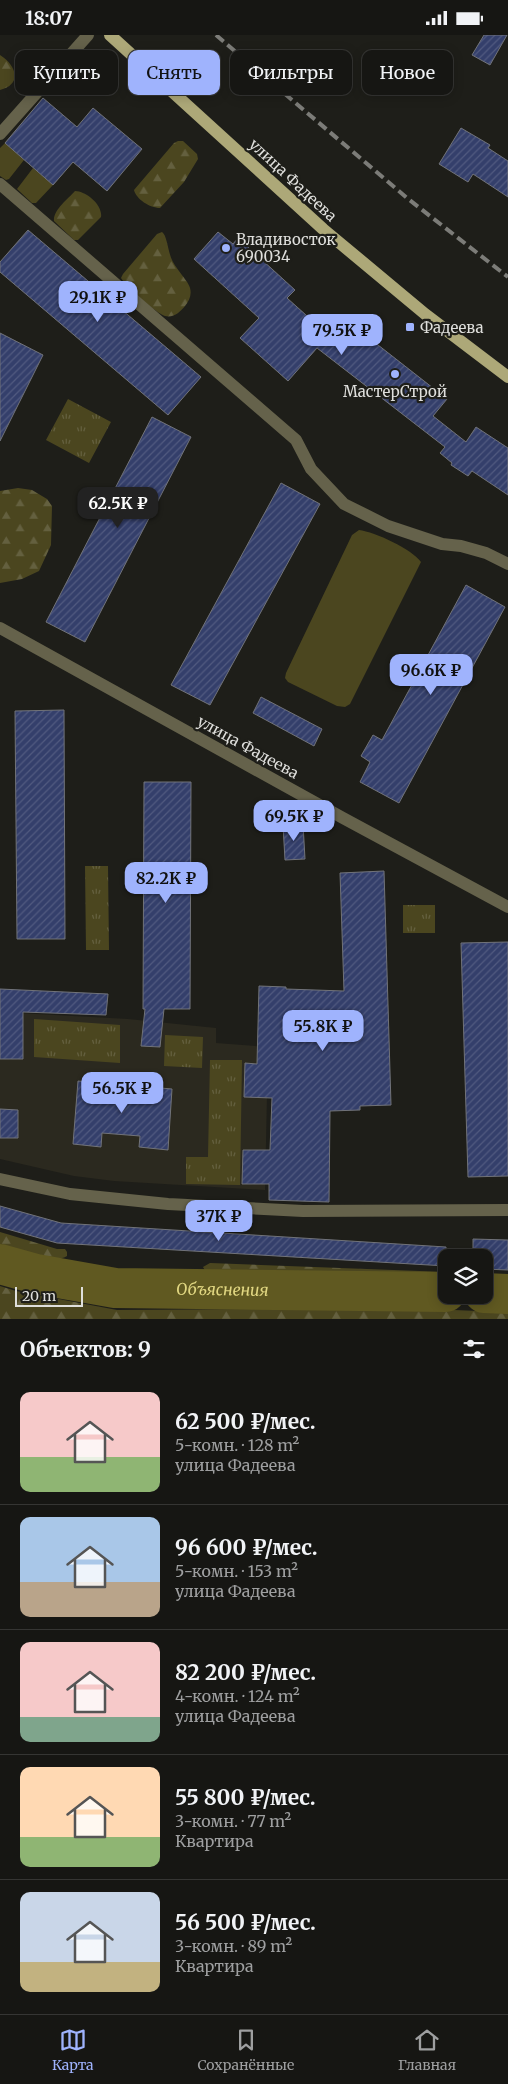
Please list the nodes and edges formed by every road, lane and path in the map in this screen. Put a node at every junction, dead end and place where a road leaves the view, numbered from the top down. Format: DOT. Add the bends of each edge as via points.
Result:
graph roads {
  1 [pos="88,35"];
  2 [pos="110,35"];
  3 [pos="0,134"];
  4 [pos="0,184"];
  5 [pos="508,377"];
  6 [pos="508,563"];
  7 [pos="0,628"];
  8 [pos="508,907"];
  9 [pos="0,1179"];
  10 [pos="508,1210"];
  1 -- 3 [label="street"];
  2 -- 5 [label="main road, улица Фадеева" via="322,229"];
  4 -- 6 [label="street" via="296,440 311,469 344,504 388,526 442,544 460,545 486,553"];
  7 -- 8 [label="street, улица Фадеева"];
  9 -- 10 [label="street" via="70,1194 168,1204 303,1211"];
}
